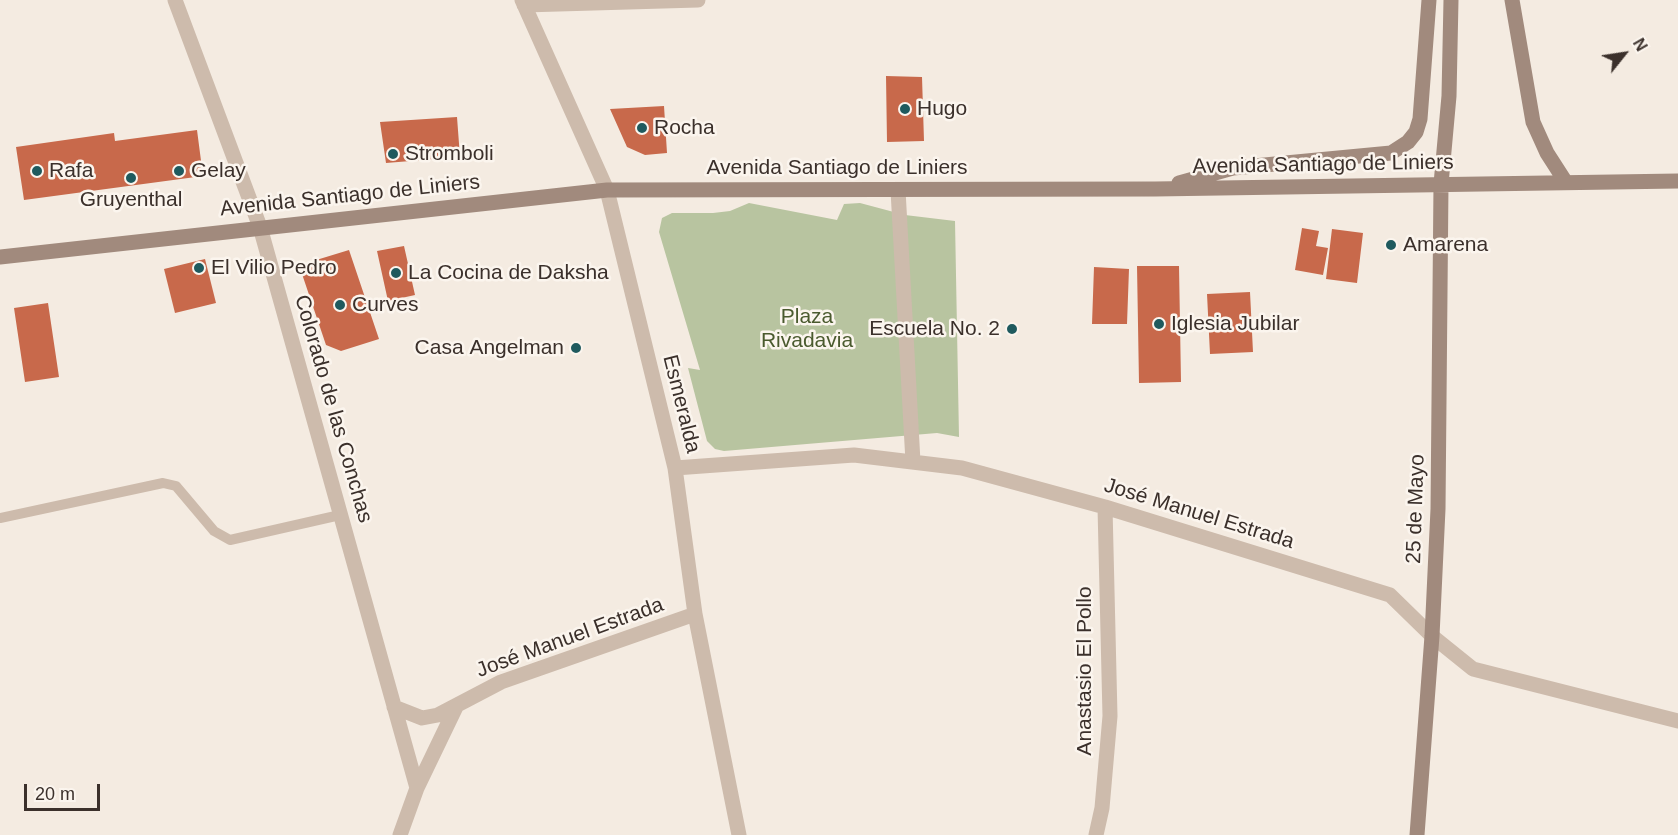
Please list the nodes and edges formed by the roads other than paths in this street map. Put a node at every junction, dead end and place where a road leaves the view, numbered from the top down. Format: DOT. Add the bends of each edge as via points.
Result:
graph roads {
  1 [pos="175,0"];
  2 [pos="698,0"];
  3 [pos="1430,0"];
  4 [pos="1450,0"];
  5 [pos="1512,0"];
  6 [pos="523,2"];
  7 [pos="1678,181"];
  8 [pos="1565,182"];
  9 [pos="1441,184"];
  10 [pos="1155,189"];
  11 [pos="607,190"];
  12 [pos="898,190"];
  13 [pos="260,227"];
  14 [pos="0,257"];
  15 [pos="913,462"];
  16 [pos="675,468"];
  17 [pos="1105,507"];
  18 [pos="340,515"];
  19 [pos="0,518"];
  20 [pos="695,614"];
  21 [pos="1432,636"];
  22 [pos="393,707"];
  23 [pos="456,707"];
  24 [pos="1678,721"];
  25 [pos="417,788"];
  26 [pos="400,835"];
  27 [pos="739,835"];
  28 [pos="1096,835"];
  29 [pos="1417,835"];
  1 -- 13 [label="street, Colorado de las Conchas"];
  2 -- 6 [label="street"];
  3 -- 10 [label="main road" via="1420,119 1408,142 1391,153 1233,168"];
  4 -- 9 [label="main road, 25 de Mayo" via="1449,96"];
  5 -- 8 [label="main road" via="1533,122"];
  6 -- 11 [label="street, Esmeralda"];
  7 -- 8 [label="main road, Avenida Santiago de Liniers"];
  8 -- 9 [label="main road, Avenida Santiago de Liniers"];
  9 -- 10 [label="main road, Avenida Santiago de Liniers"];
  9 -- 21 [label="main road, 25 de Mayo" via="1438,509"];
  10 -- 12 [label="main road, Avenida Santiago de Liniers"];
  11 -- 12 [label="main road, Avenida Santiago de Liniers"];
  11 -- 13 [label="main road, Avenida Santiago de Liniers"];
  11 -- 16 [label="street, Esmeralda"];
  12 -- 15 [label="street"];
  13 -- 14 [label="main road, Avenida Santiago de Liniers"];
  13 -- 18 [label="street, Colorado de las Conchas"];
  15 -- 16 [label="street, José Manuel Estrada" via="854,455"];
  15 -- 17 [label="street, José Manuel Estrada" via="962,468"];
  16 -- 20 [label="street, Esmeralda"];
  17 -- 21 [label="street, José Manuel Estrada" via="1390,595"];
  17 -- 28 [label="street, Anastasio El Pollo" via="1110,716"];
  18 -- 19 [label="lane" via="230,540 214,531 176,486 163,483"];
  18 -- 22 [label="street, Colorado de las Conchas"];
  20 -- 23 [label="street, José Manuel Estrada" via="501,682"];
  20 -- 27 [label="street, Esmeralda"];
  21 -- 24 [label="street, José Manuel Estrada" via="1473,669"];
  21 -- 29 [label="main road, 25 de Mayo"];
  22 -- 23 [label="street, José Manuel Estrada" via="422,718"];
  22 -- 25 [label="street, Colorado de las Conchas"];
  23 -- 25 [label="street"];
  25 -- 26 [label="street"];
}
